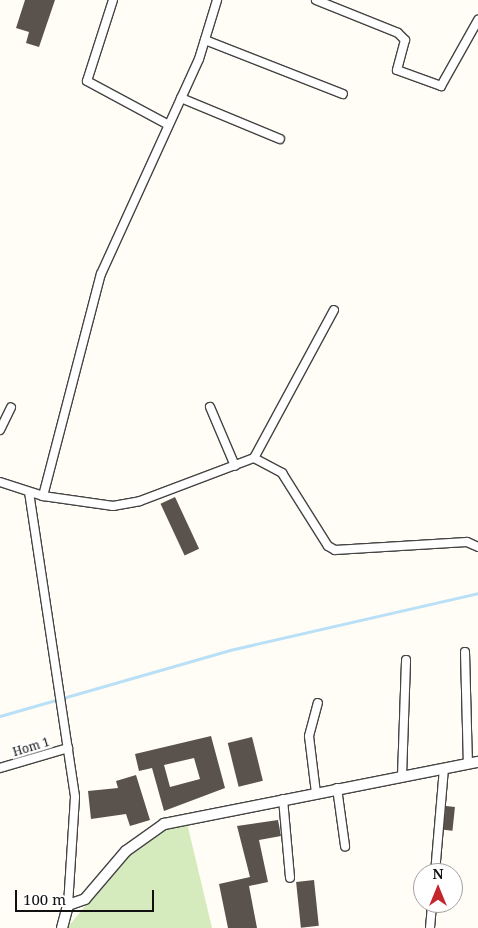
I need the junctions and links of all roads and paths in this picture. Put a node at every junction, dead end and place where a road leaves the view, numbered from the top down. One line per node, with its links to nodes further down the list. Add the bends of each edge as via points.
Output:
1 (113, 0): 8 (street, via 87,81)
2 (217, 0): 5 (street)
3 (316, 0): 4 (street, via 398,33 405,40 398,70 441,86)
4 (478, 20)
5 (205, 40): 6 (street); 7 (street)
6 (343, 94)
7 (181, 98): 8 (street); 9 (street)
8 (167, 124): 18 (street, via 101,274)
9 (280, 139)
10 (334, 310): 14 (street)
11 (11, 407): 13 (street)
12 (210, 407): 15 (street)
13 (0, 430)
14 (254, 458): 15 (street); 19 (street, via 282,474 328,546 335,550 467,542)
15 (235, 466): 18 (street, via 140,501 113,506)
16 (0, 482): 17 (street)
17 (29, 492): 18 (street); 23 (street)
18 (43, 496)
19 (478, 547)
20 (465, 652): 24 (street)
21 (406, 660): 27 (street)
22 (318, 703): 29 (street, via 309,736)
23 (68, 748): 25 (street, Hom 1); 34 (street, via 75,806)
24 (473, 763): 26 (street)
25 (0, 768)
26 (444, 768): 27 (street); 32 (street)
27 (402, 776): 28 (street)
28 (337, 788): 29 (street); 31 (street)
29 (316, 793): 30 (street)
30 (283, 799): 33 (street); 34 (street, via 164,824 126,851 85,899)
31 (345, 846)
32 (436, 863)
33 (290, 878)
34 (68, 905): 36 (street)
35 (431, 913): 37 (street)
36 (62, 928)
37 (430, 928)

